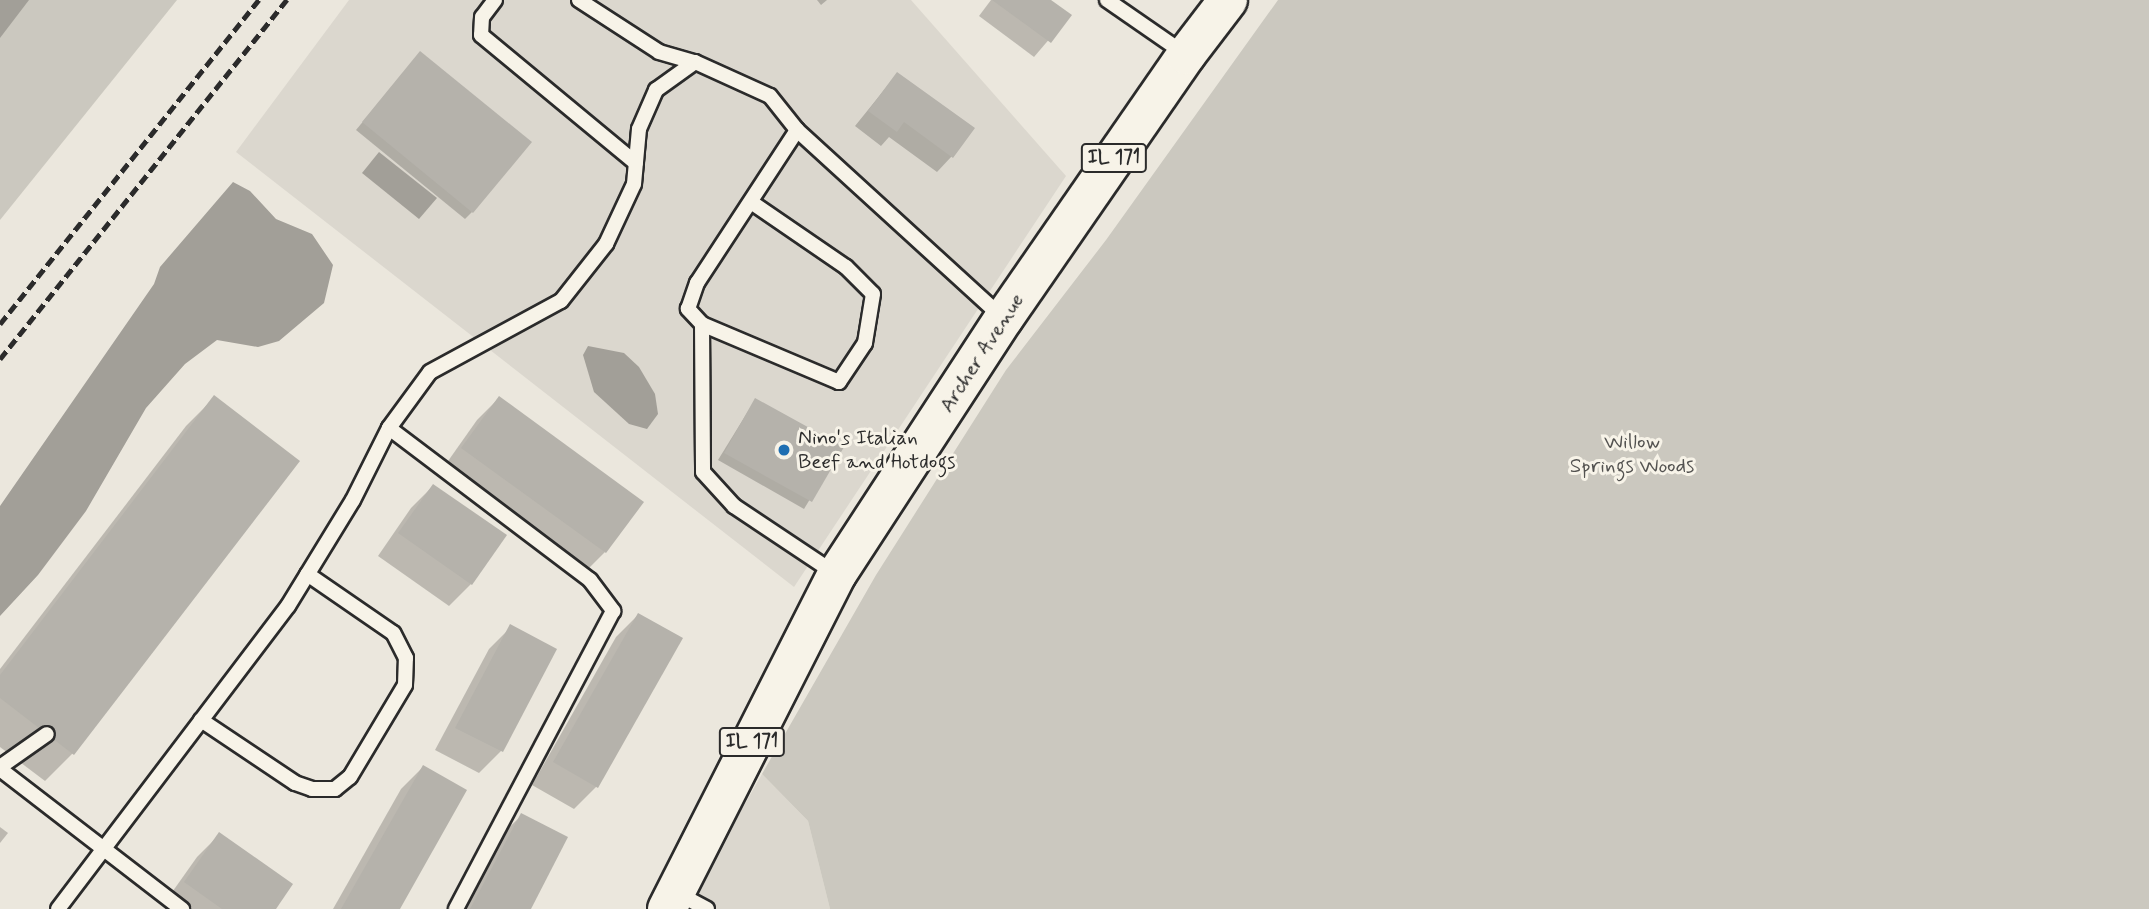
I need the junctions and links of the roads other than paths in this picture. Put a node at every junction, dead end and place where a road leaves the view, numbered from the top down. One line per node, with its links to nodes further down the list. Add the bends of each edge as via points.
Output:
1 (495, 0): 8 (lane, via 482,17 481,34)
2 (579, 0): 6 (lane, via 659,52)
3 (1107, 0): 5 (lane)
4 (1228, 0): 5 (main road, Archer Avenue / IL 171)
5 (1186, 55): 10 (main road, Archer Avenue / IL 171)
6 (695, 62): 7 (lane, via 770,96); 8 (lane, via 656,90 639,129)
7 (797, 130): 9 (lane); 10 (lane)
8 (636, 163): 12 (lane, via 634,184 606,244 561,301 430,372)
9 (751, 202): 11 (lane, via 697,283 688,309); 11 (lane, via 846,267 873,294 866,343 839,382)
10 (1004, 318): 14 (main road, Archer Avenue / IL 171)
11 (702, 324): 14 (lane, via 703,472 734,506)
12 (389, 428): 13 (lane, via 353,500); 22 (lane, via 590,580 613,611)
13 (307, 574): 15 (lane); 15 (lane, via 393,633 406,657 405,685 350,777 335,789 296,783)
14 (837, 574): 19 (main road, Archer Avenue / IL 171)
15 (201, 720): 18 (lane)
16 (47, 734): 17 (lane)
17 (0, 768): 18 (lane)
18 (102, 849): 20 (lane); 21 (lane)
19 (683, 903)
20 (58, 909)
21 (182, 909)
22 (456, 909)

